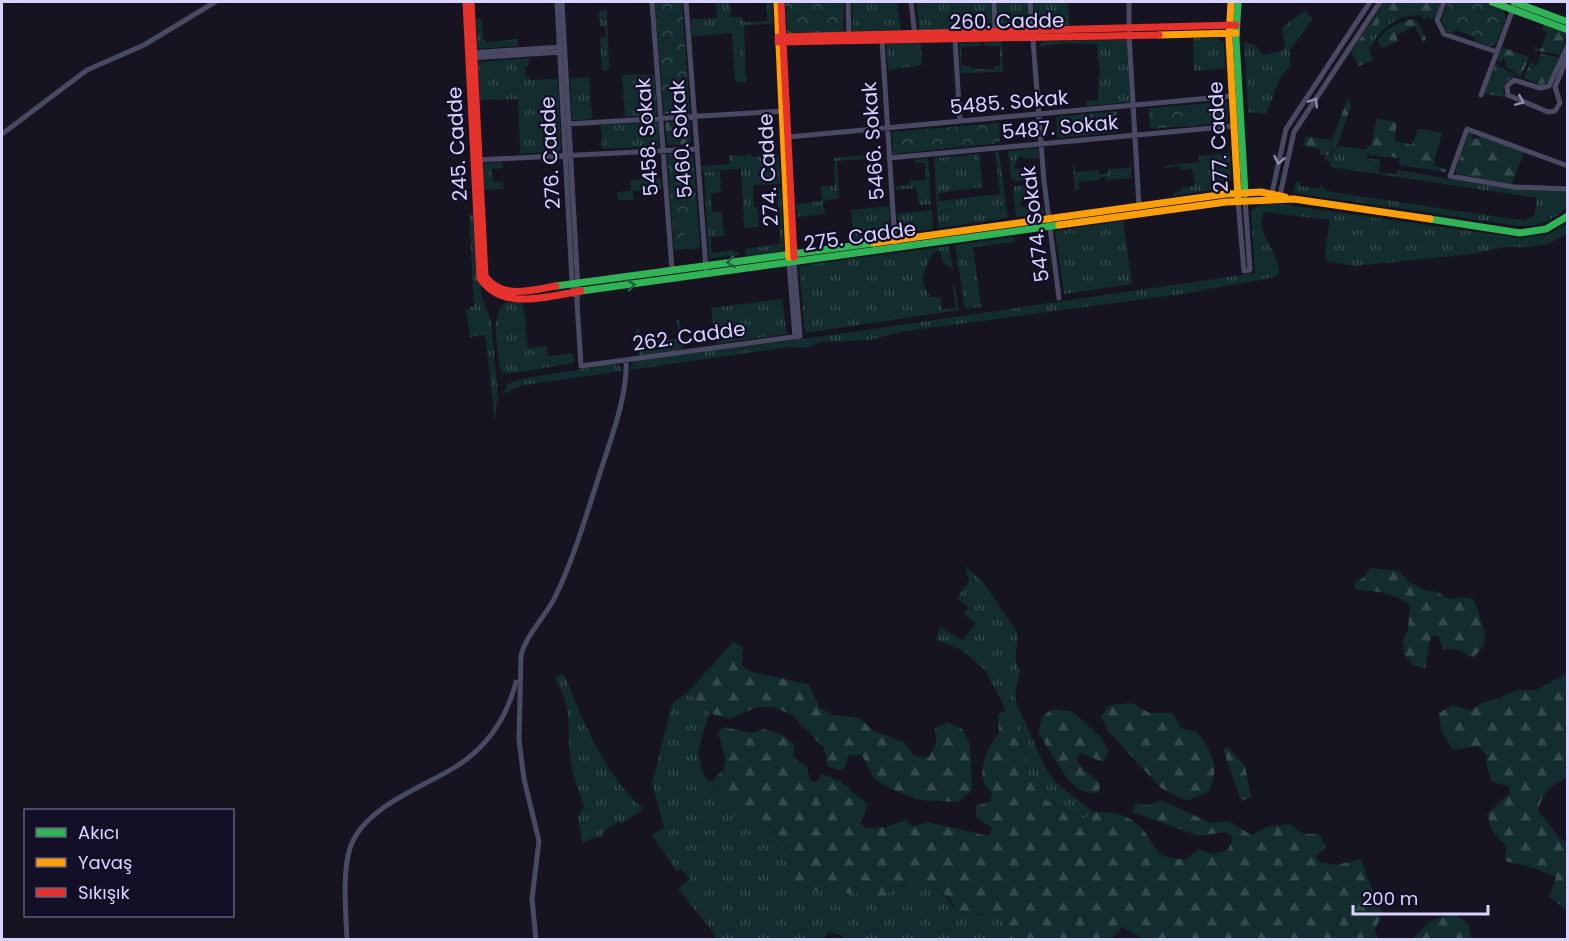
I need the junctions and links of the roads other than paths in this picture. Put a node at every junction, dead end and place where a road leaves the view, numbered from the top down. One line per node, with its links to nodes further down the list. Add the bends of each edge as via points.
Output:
1 (214, 2): 53 (street, via 144,45 87,70)
2 (465, 2): 36 (street, 245. Cadde)
3 (471, 2): 36 (street, 245. Cadde)
4 (557, 2): 34 (street, 276. Cadde)
5 (562, 2): 34 (street, 276. Cadde)
6 (652, 2): 46 (street, 5458. Sokak)
7 (686, 2): 45 (street, 5460. Sokak)
8 (777, 2): 31 (street, 274. Cadde)
9 (781, 2): 31 (street)
10 (848, 2): 28 (street)
11 (912, 2): 29 (street)
12 (994, 2): 25 (street)
13 (1030, 2): 27 (street, 5474. Sokak)
14 (1129, 2): 26 (street)
15 (1231, 2): 23 (street, 277. Cadde)
16 (1238, 2): 23 (street, 277. Cadde)
17 (1370, 2): 50 (street)
18 (1380, 2): 52 (street, one-way to 18)
19 (1444, 2): 35 (street, via 1437,20 1444,34)
20 (1492, 2): 21 (street)
21 (1514, 4): 22 (street); 24 (street); 35 (street)
22 (1568, 22)
23 (1232, 29): 26 (street, 260. Cadde); 41 (street, 277. Cadde); 65 (street, 277. Cadde)
24 (1568, 30)
25 (995, 31): 27 (street, 260. Cadde); 29 (street, 260. Cadde)
26 (1129, 32): 27 (street, 260. Cadde); 42 (street)
27 (1034, 34): 30 (street, 260. Cadde); 44 (street, 5474. Sokak)
28 (849, 35): 29 (street, 260. Cadde); 31 (street, 260. Cadde)
29 (915, 37): 30 (street, 260. Cadde); 32 (street, 260. Cadde)
30 (955, 39): 47 (street)
31 (781, 40): 32 (street, 260. Cadde); 43 (street, 274. Cadde)
32 (882, 40): 51 (street, 5466. Sokak)
33 (1568, 45): 38 (street)
34 (562, 50): 36 (street); 48 (street, 276. Cadde); 59 (street, 276. Cadde)
35 (1497, 52): 40 (street)
36 (471, 56): 61 (street, 245. Cadde)
37 (1568, 56): 39 (street)
38 (1548, 87): 39 (street); 39 (street, one-way to 39, via 1516,80 1506,89 1512,98 1551,113 1560,105)
39 (1555, 89)
40 (1481, 94)
41 (1232, 96): 42 (street, 5485. Sokak); 49 (street, 277. Cadde)
42 (1133, 105): 44 (street, 5485. Sokak); 54 (street)
43 (784, 111): 45 (street); 55 (street, 274. Cadde); 71 (street, 274. Cadde)
44 (1039, 114): 47 (street, 5485. Sokak); 56 (street, 5474. Sokak)
45 (695, 117): 46 (street); 58 (street, 5460. Sokak)
46 (661, 118): 48 (street); 57 (street, 5458. Sokak)
47 (960, 121): 51 (street, 5485. Sokak)
48 (568, 124): 59 (street, 276. Cadde)
49 (1234, 126): 54 (street, 5487. Sokak); 65 (street, 277. Cadde)
50 (1287, 127): 52 (street); 64 (street, one-way to 64)
51 (887, 128): 55 (street, 5485. Sokak); 60 (street, 5466. Sokak)
52 (1296, 129): 64 (street)
53 (2, 134)
54 (1135, 135): 56 (street, 5487. Sokak); 67 (street)
55 (788, 137): 71 (street, 274. Cadde)
56 (1041, 144): 60 (street, 5487. Sokak); 69 (street, 5474. Sokak)
57 (663, 149): 58 (street); 59 (street); 73 (street, 5458. Sokak)
58 (697, 149): 72 (street, 5460. Sokak)
59 (567, 154): 61 (street); 77 (street, 276. Cadde)
60 (889, 158): 70 (street, 5466. Sokak)
61 (477, 159): 76 (street, 245. Cadde, via 480,275)
62 (1568, 166): 63 (street, via 1467,129 1450,176)
63 (1568, 189)
64 (1276, 194): 65 (street); 66 (street)
65 (1242, 196): 66 (street); 67 (street, 275. Cadde); 69 (street, 275. Cadde); 74 (street, 277. Cadde)
66 (1294, 199): 68 (street, via 1520,233 1551,227)
67 (1139, 206): 69 (street, 275. Cadde)
68 (1568, 216)
69 (1048, 222): 70 (street, 275. Cadde); 78 (street, 5474. Sokak)
70 (896, 244): 71 (street, 275. Cadde)
71 (792, 259): 72 (street, 275. Cadde, one-way to 72); 75 (street, 275. Cadde); 79 (street, 274. Cadde)
72 (705, 266): 73 (street, 275. Cadde); 75 (street, 5460. Sokak)
73 (672, 270): 77 (street, 275. Cadde)
74 (1247, 271)
75 (706, 274): 77 (street, 275. Cadde, one-way to 75)
76 (486, 282): 77 (street, 275. Cadde, via 507,295)
77 (575, 288): 81 (street, 276. Cadde)
78 (1059, 298)
79 (798, 337): 80 (street, 262. Cadde)
80 (626, 360): 81 (street, 262. Cadde); 82 (street, via 616,421 580,534 554,598 523,647)
81 (582, 366)
82 (519, 671): 83 (street, via 502,719 483,745 458,766 395,800 356,835 347,863); 84 (street, via 519,740 538,841 532,899)
83 (347, 939)
84 (536, 939)

